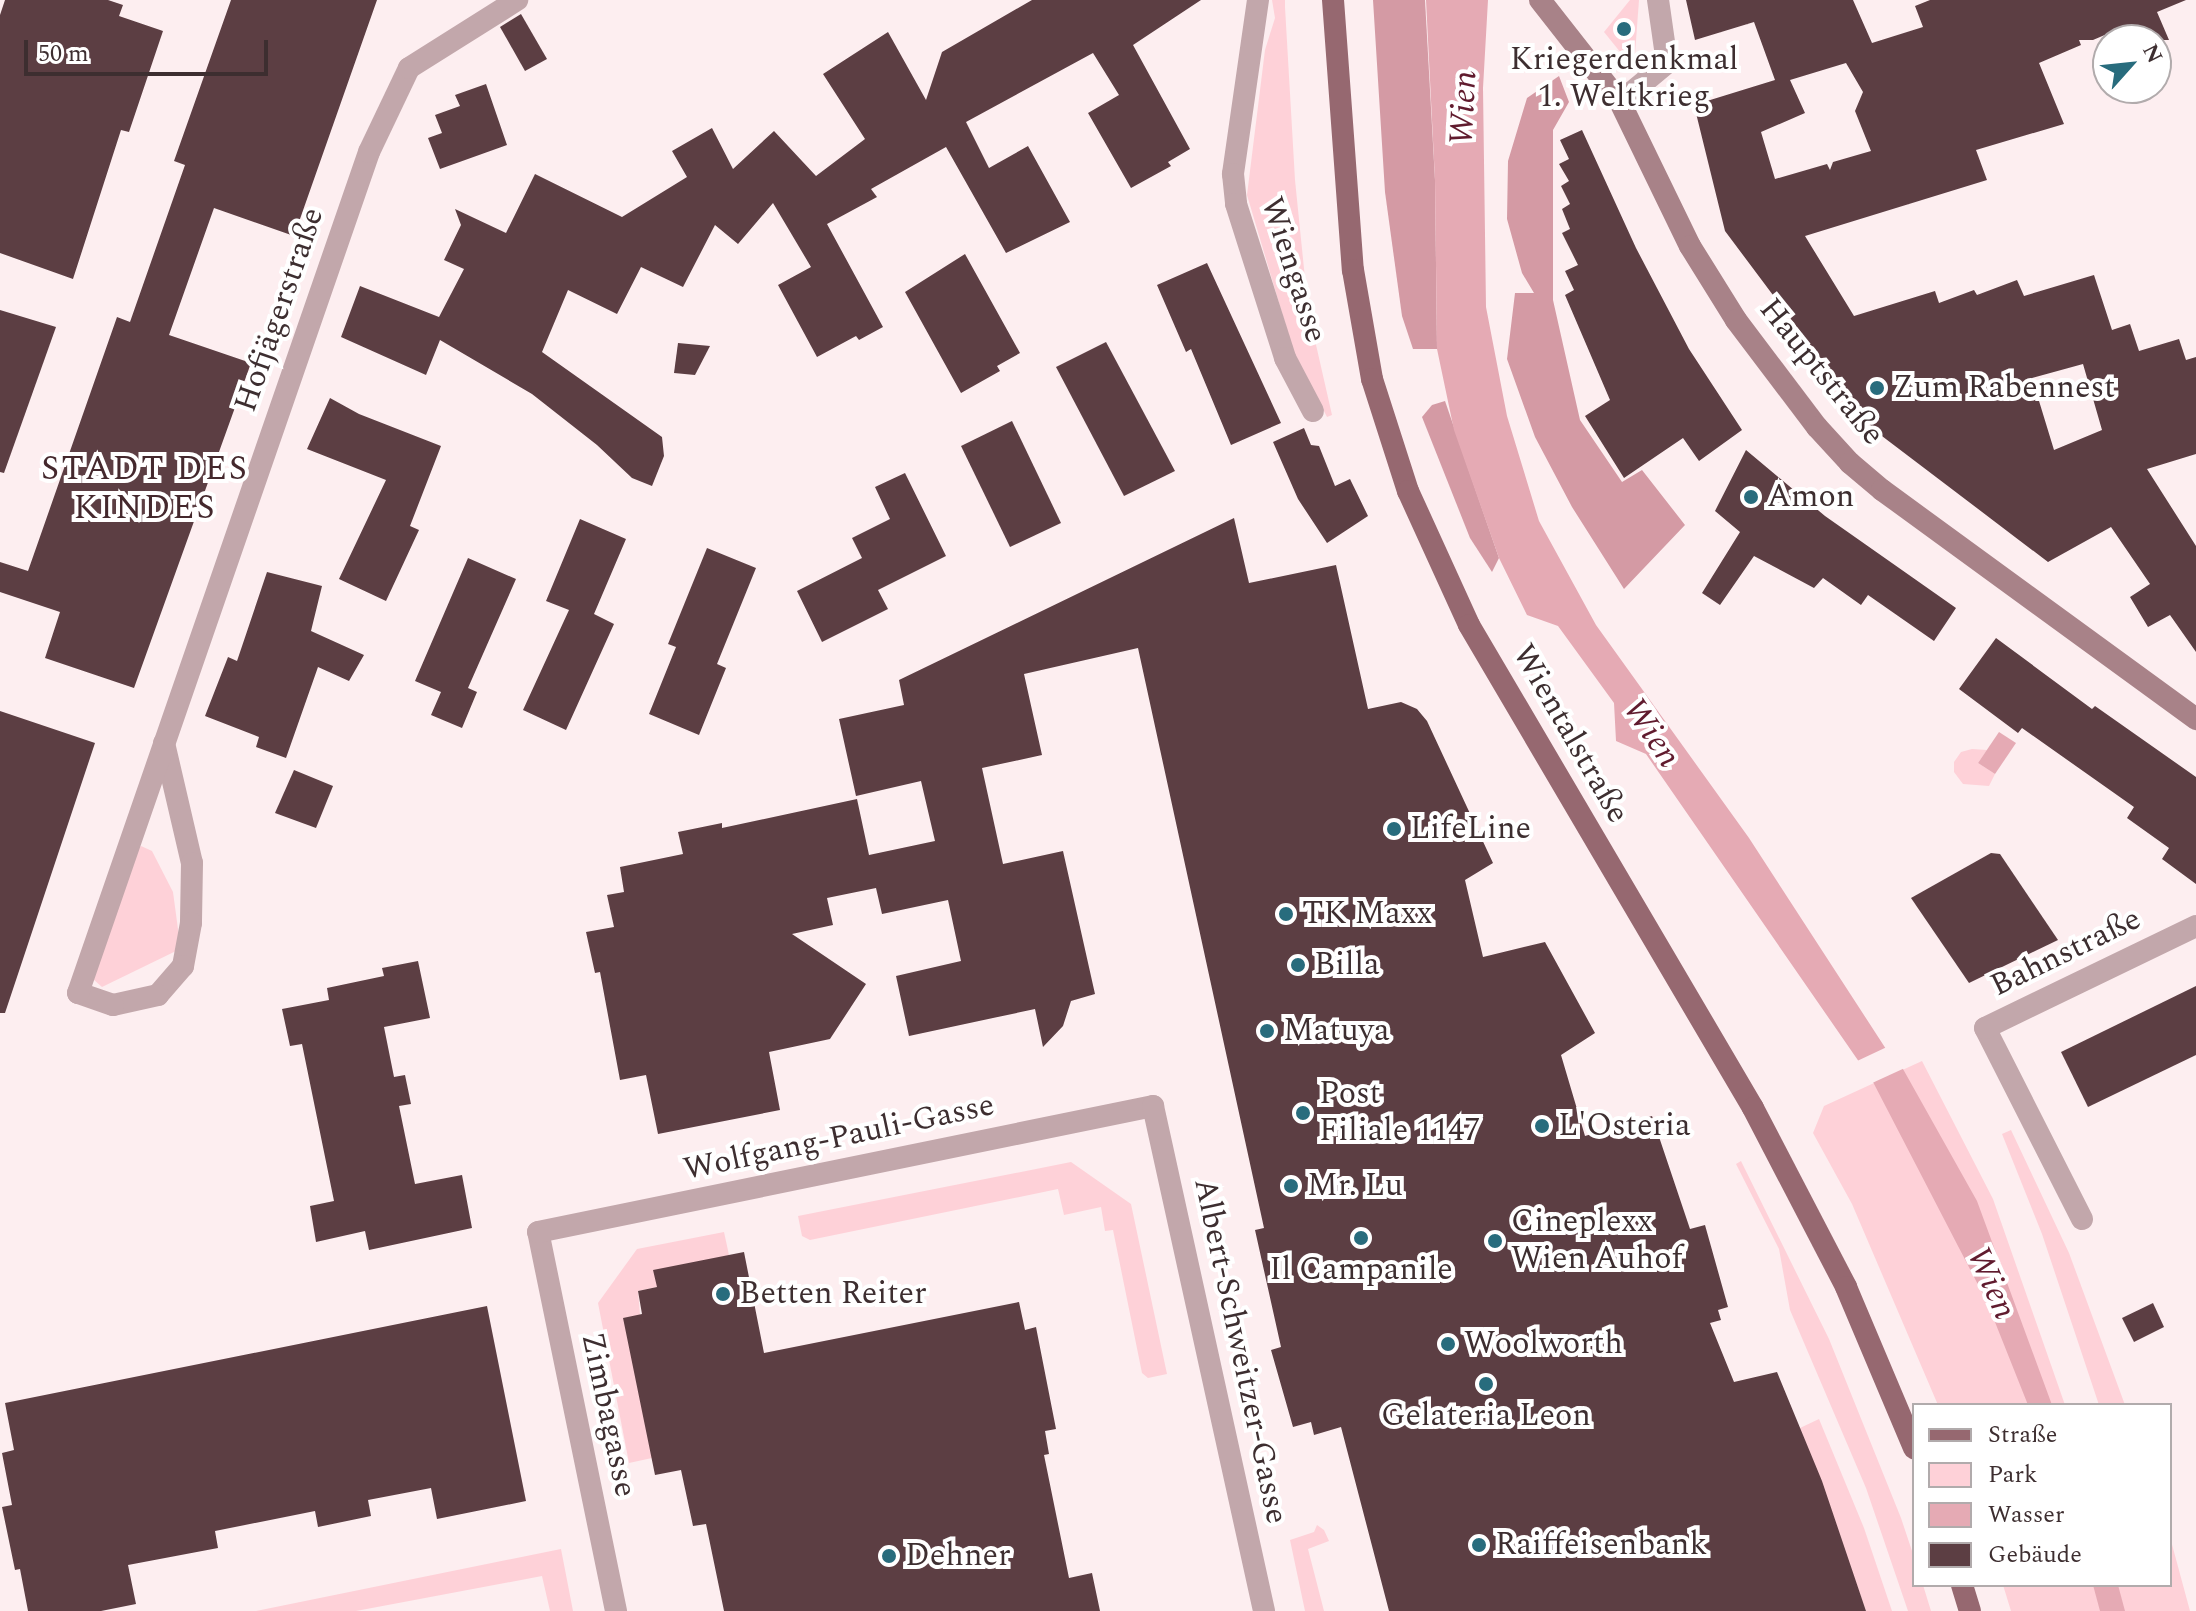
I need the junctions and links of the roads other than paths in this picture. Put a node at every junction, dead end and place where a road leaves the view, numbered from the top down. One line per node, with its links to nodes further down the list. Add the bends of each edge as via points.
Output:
1 (517, 0): 9 (street, Hofjägerstraße, via 409,68 369,152)
2 (1258, 0): 7 (street, Wiengasse, via 1233,174 1236,204 1285,358)
3 (1333, 0): 14 (main road, Wientalstraße, via 1353,270 1372,379 1408,491 1469,625 1753,1108 1846,1287)
4 (1540, 0): 6 (main road, Hauptstraße)
5 (1658, 0): 6 (street, via 1667,63)
6 (1620, 102): 8 (main road, Hauptstraße, via 1711,281 1762,356 1850,463)
7 (1313, 411)
8 (2196, 719)
9 (164, 743): 9 (street, Hofjägerstraße, via 78,993 113,1005 158,995 183,966 191,923 192,863)
10 (2196, 926): 12 (street, Bahnstraße, via 1985,1028)
11 (1153, 1106): 13 (street, Wolfgang-Pauli-Gasse); 17 (street, Albert-Schweitzer-Gasse)
12 (2082, 1219)
13 (538, 1232): 16 (street, Zimbagasse)
14 (1912, 1443)
15 (1963, 1587): 18 (main road)
16 (616, 1611)
17 (1264, 1611)
18 (1970, 1611)

